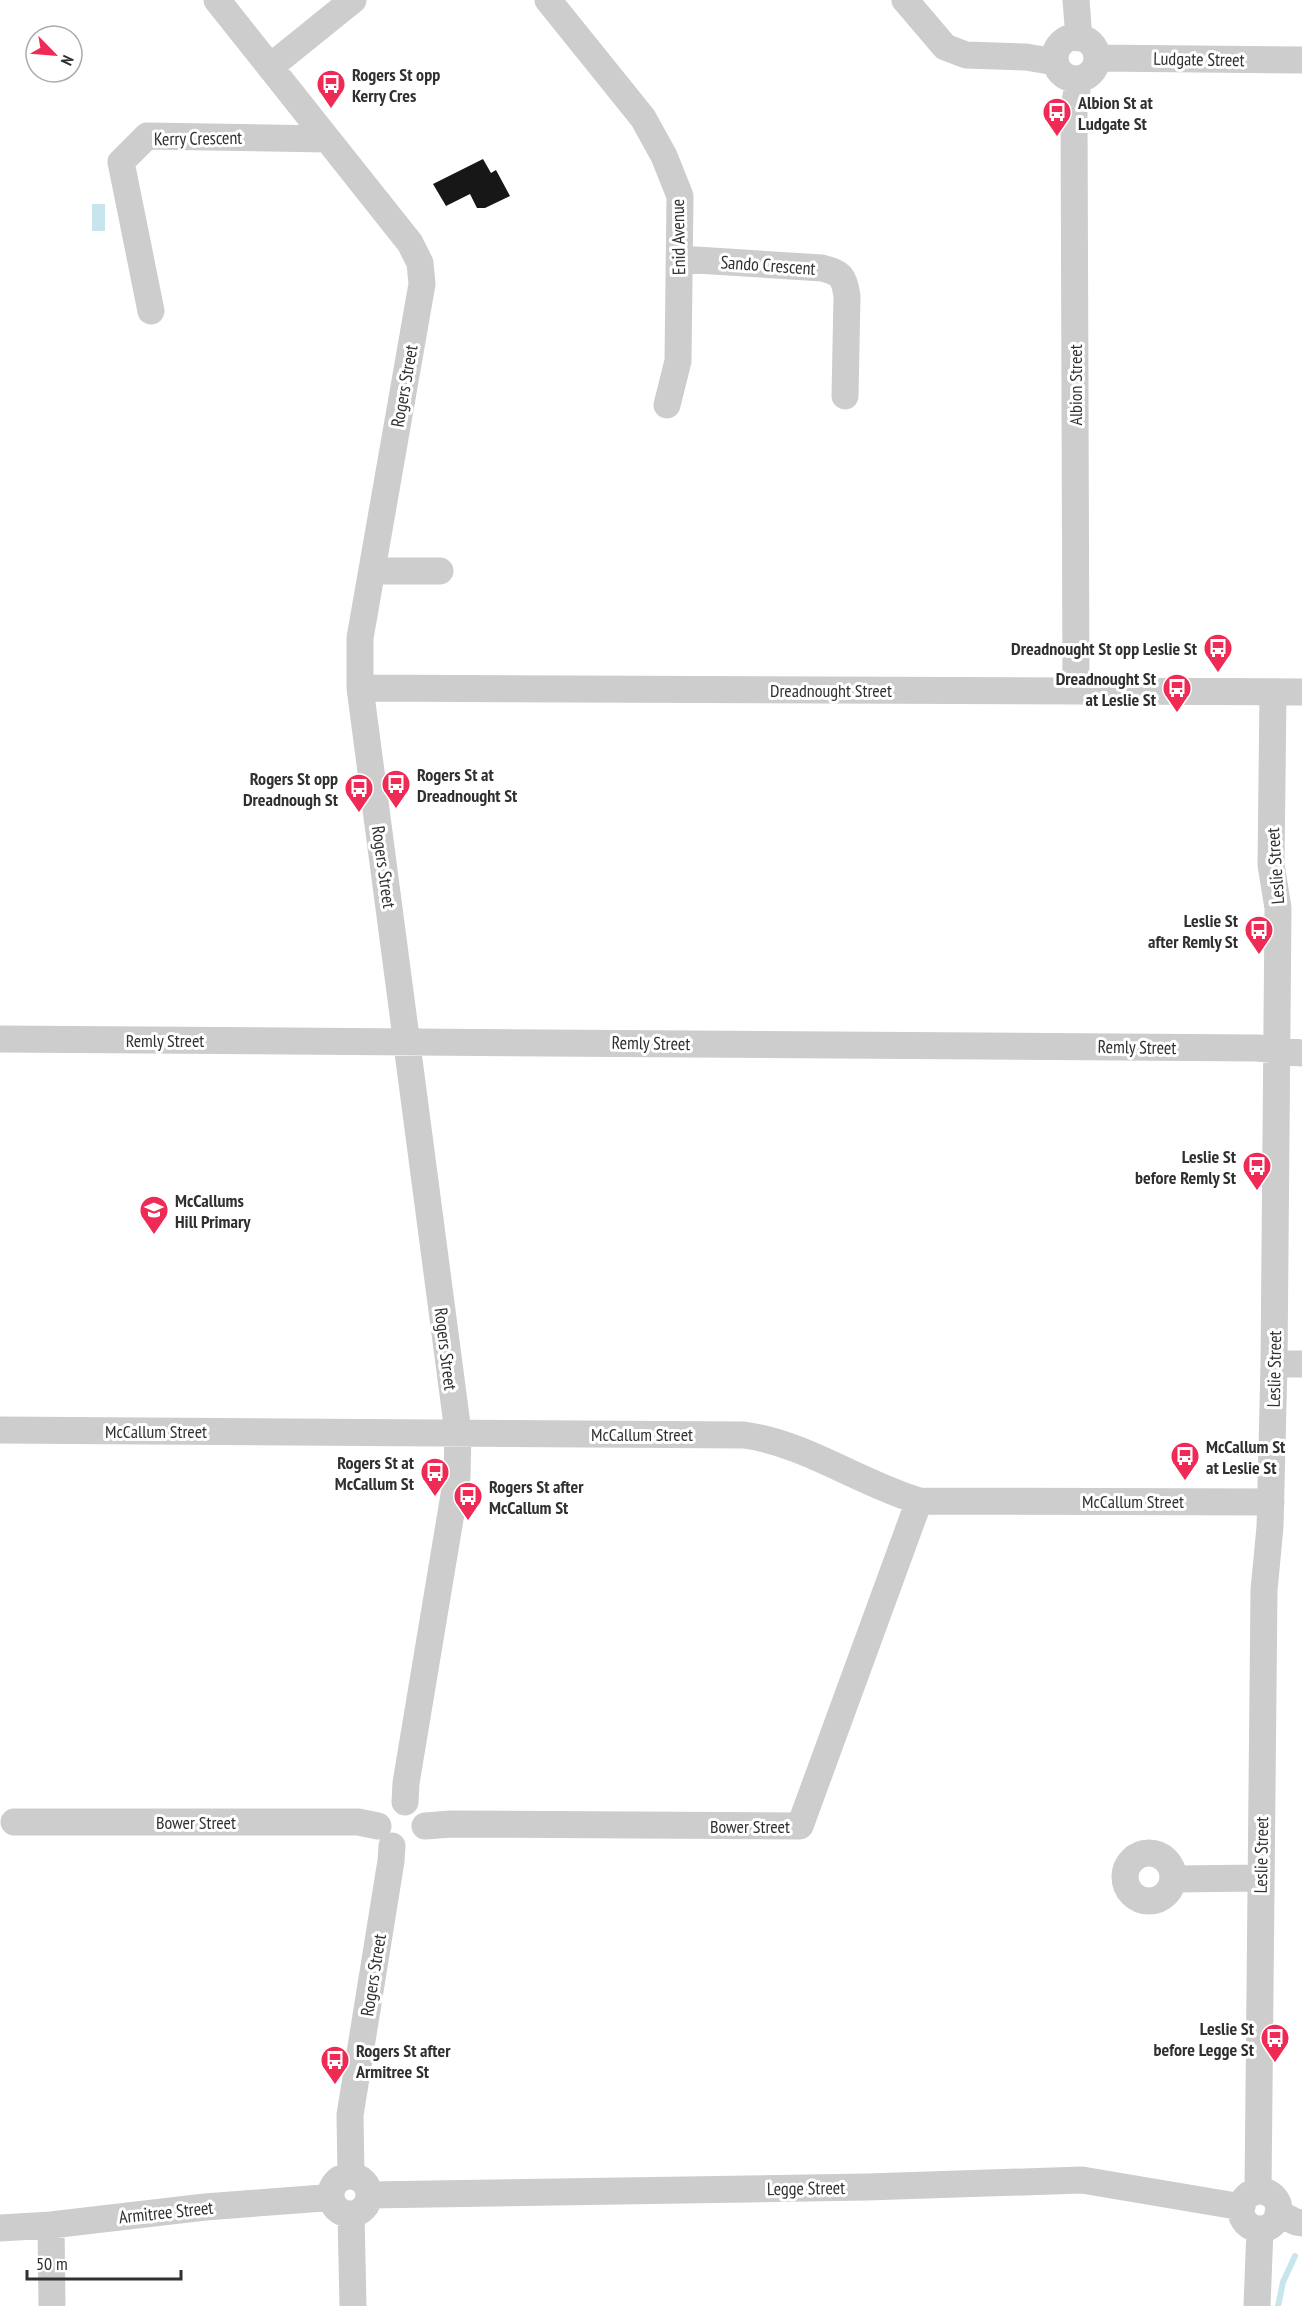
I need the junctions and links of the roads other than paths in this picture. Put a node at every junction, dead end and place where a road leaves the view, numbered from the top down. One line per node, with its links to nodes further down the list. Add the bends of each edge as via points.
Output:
1 (217, 0): 10 (street, Rogers Street)
2 (353, 0): 10 (street)
3 (548, 0): 13 (street, Enid Avenue, via 642,118 664,156 680,196)
4 (905, 0): 9 (street, via 945,48 966,56 1026,57)
5 (1076, 0): 6 (street)
6 (1079, 38): 7 (street, via 1094,47); 9 (street, via 1061,44)
7 (1097, 58): 8 (street, Ludgate Street); 11 (street, via 1094,70)
8 (1302, 60)
9 (1055, 62): 11 (street, via 1066,77)
10 (270, 67): 12 (street, Rogers Street)
11 (1078, 79): 20 (street, Albion Street, via 1074,107)
12 (327, 139): 14 (street, Kerry Crescent, via 147,136 121,162); 17 (street, Rogers Street, via 410,243 420,263 422,284)
13 (680, 259): 15 (street, Sando Crescent, via 836,272 845,280 847,296); 16 (street, Enid Avenue, via 678,361)
14 (151, 311)
15 (845, 396)
16 (667, 405)
17 (372, 571): 18 (street); 19 (street, Rogers Street, via 360,638)
18 (440, 571)
19 (360, 688): 20 (street, Dreadnought Street); 24 (street, Rogers Street)
20 (1076, 690): 21 (street, Dreadnought Street)
21 (1273, 692): 22 (street, Dreadnought Street); 25 (street, Leslie Street, via 1271,865)
22 (1302, 692)
23 (0, 1039): 24 (street, Remly Street)
24 (407, 1041): 25 (street, Remly Street, via 1258,1048); 29 (street, Rogers Street)
25 (1290, 1052): 26 (street, Leslie Street)
26 (1274, 1364): 27 (street); 31 (street, Leslie Street)
27 (1302, 1364)
28 (0, 1431): 29 (street, McCallum Street)
29 (458, 1432): 30 (street, McCallum Street, via 744,1435 787,1444); 32 (street, Rogers Street, via 458,1478)
30 (919, 1501): 31 (street, McCallum Street); 34 (street, Bower Street, via 800,1827)
31 (1271, 1502): 36 (street, Leslie Street, via 1264,1590)
32 (405, 1802): 34 (street, via 422,1813); 35 (street, via 391,1804 381,1812)
33 (14, 1822): 35 (street, Bower Street, via 347,1822)
34 (425, 1826): 35 (street, via 413,1845 399,1848)
35 (385, 1836): 39 (street, Rogers Street, via 391,1861 350,2115 351,2175 362,2180 368,2189)
36 (1260, 1878): 37 (street); 38 (street, Leslie Street)
37 (1173, 1879)
38 (1250, 2199): 39 (street, Legge Street, via 1082,2180); 40 (street, via 1244,2219 1253,2227)
39 (350, 2203): 41 (street, Armitree Street, via 323,2198); 44 (street)
40 (1280, 2221): 45 (street)
41 (51, 2225): 42 (street, Armitree Street); 43 (street)
42 (0, 2228)
43 (52, 2306)
44 (353, 2306)
45 (1257, 2306)

